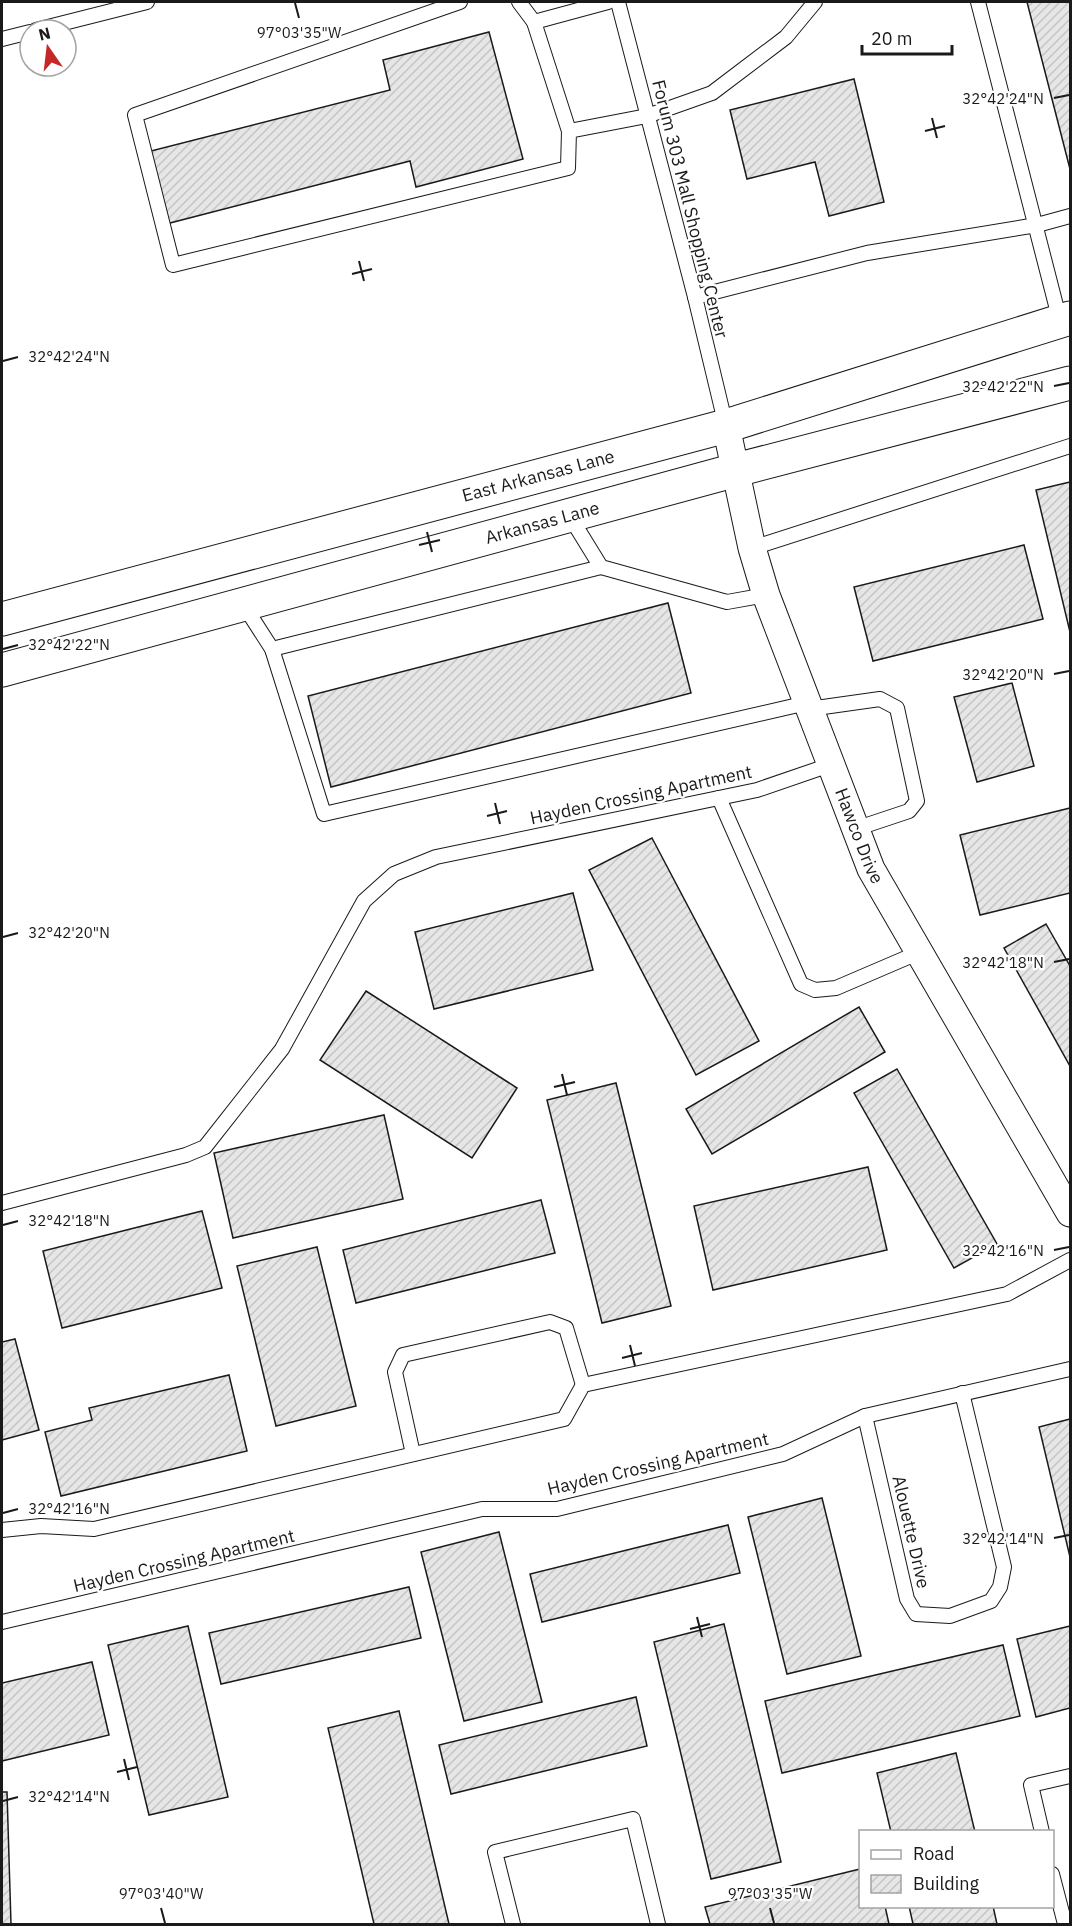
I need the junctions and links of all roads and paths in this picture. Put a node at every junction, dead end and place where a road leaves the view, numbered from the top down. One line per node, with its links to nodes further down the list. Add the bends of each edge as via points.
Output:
1 (147, 2): 8 (lane)
2 (460, 2): 13 (lane, via 135,115 173,265 568,168)
3 (519, 2): 9 (lane)
4 (608, 2): 9 (lane)
5 (618, 2): 12 (lane, Forum 303 Mall Shopping Center)
6 (815, 2): 12 (lane, via 786,37 712,93)
7 (978, 2): 15 (lane)
8 (78, 19)
9 (534, 22): 13 (lane)
10 (18, 35): 11 (lane)
11 (2, 39)
12 (647, 116): 13 (lane); 16 (lane, Forum 303 Mall Shopping Center)
13 (568, 131)
14 (1071, 216): 15 (lane)
15 (1037, 225): 16 (lane, via 867,253); 17 (lane)
16 (695, 297): 19 (lane, Forum 303 Mall Shopping Center)
17 (1065, 320): 19 (main road, East Arkansas Lane)
18 (1071, 382): 21 (main road, Arkansas Lane)
19 (726, 426): 21 (street, Hawco Drive); 27 (main road, East Arkansas Lane)
20 (1071, 446): 23 (lane)
21 (736, 470): 22 (main road, Arkansas Lane); 23 (street, Hawco Drive)
22 (570, 515): 24 (lane); 26 (main road, Arkansas Lane)
23 (752, 548): 25 (street, Hawco Drive)
24 (601, 567): 25 (lane, via 727,602); 28 (lane)
25 (766, 595): 30 (street, Hawco Drive)
26 (243, 604): 28 (lane); 29 (main road, Arkansas Lane)
27 (9, 616)
28 (273, 649): 30 (lane, via 324,814)
29 (6, 670)
30 (808, 706): 31 (street, Hawco Drive); 33 (lane, via 880,699 897,708 917,801 909,811)
31 (830, 765): 32 (lane, Hayden Crossing Apartment, via 757,790); 33 (street, Hawco Drive)
32 (719, 798): 34 (lane, via 801,984 814,990 836,988); 36 (lane, Hayden Crossing Apartment, via 436,856 394,874 364,901 282,1049 205,1147)
33 (855, 829): 34 (street, Hawco Drive, via 871,869)
34 (920, 952): 35 (street, Hawco Drive)
35 (1066, 1196)
36 (2, 1203)
37 (1071, 1260): 39 (lane, via 1007,1294)
38 (1071, 1369): 40 (lane, Hayden Crossing Apartment)
39 (583, 1385): 42 (lane, via 564,1419); 42 (lane, via 566,1328 550,1322 403,1355 396,1372)
40 (962, 1393): 41 (lane, Hayden Crossing Apartment); 41 (lane, Alouette Drive, via 1004,1568 1000,1587 991,1601 959,1614 916,1614 907,1599)
41 (865, 1416): 44 (lane, Hayden Crossing Apartment, via 783,1454 557,1509 482,1509)
42 (413, 1454): 43 (lane, via 94,1529 41,1526)
43 (2, 1530)
44 (2, 1622)
45 (1071, 1776): 46 (lane, via 1031,1785)
46 (1042, 1830)
47 (1054, 1878): 50 (lane)
48 (513, 1924): 49 (lane, via 495,1852 633,1819)
49 (658, 1924)
50 (1065, 1924)

